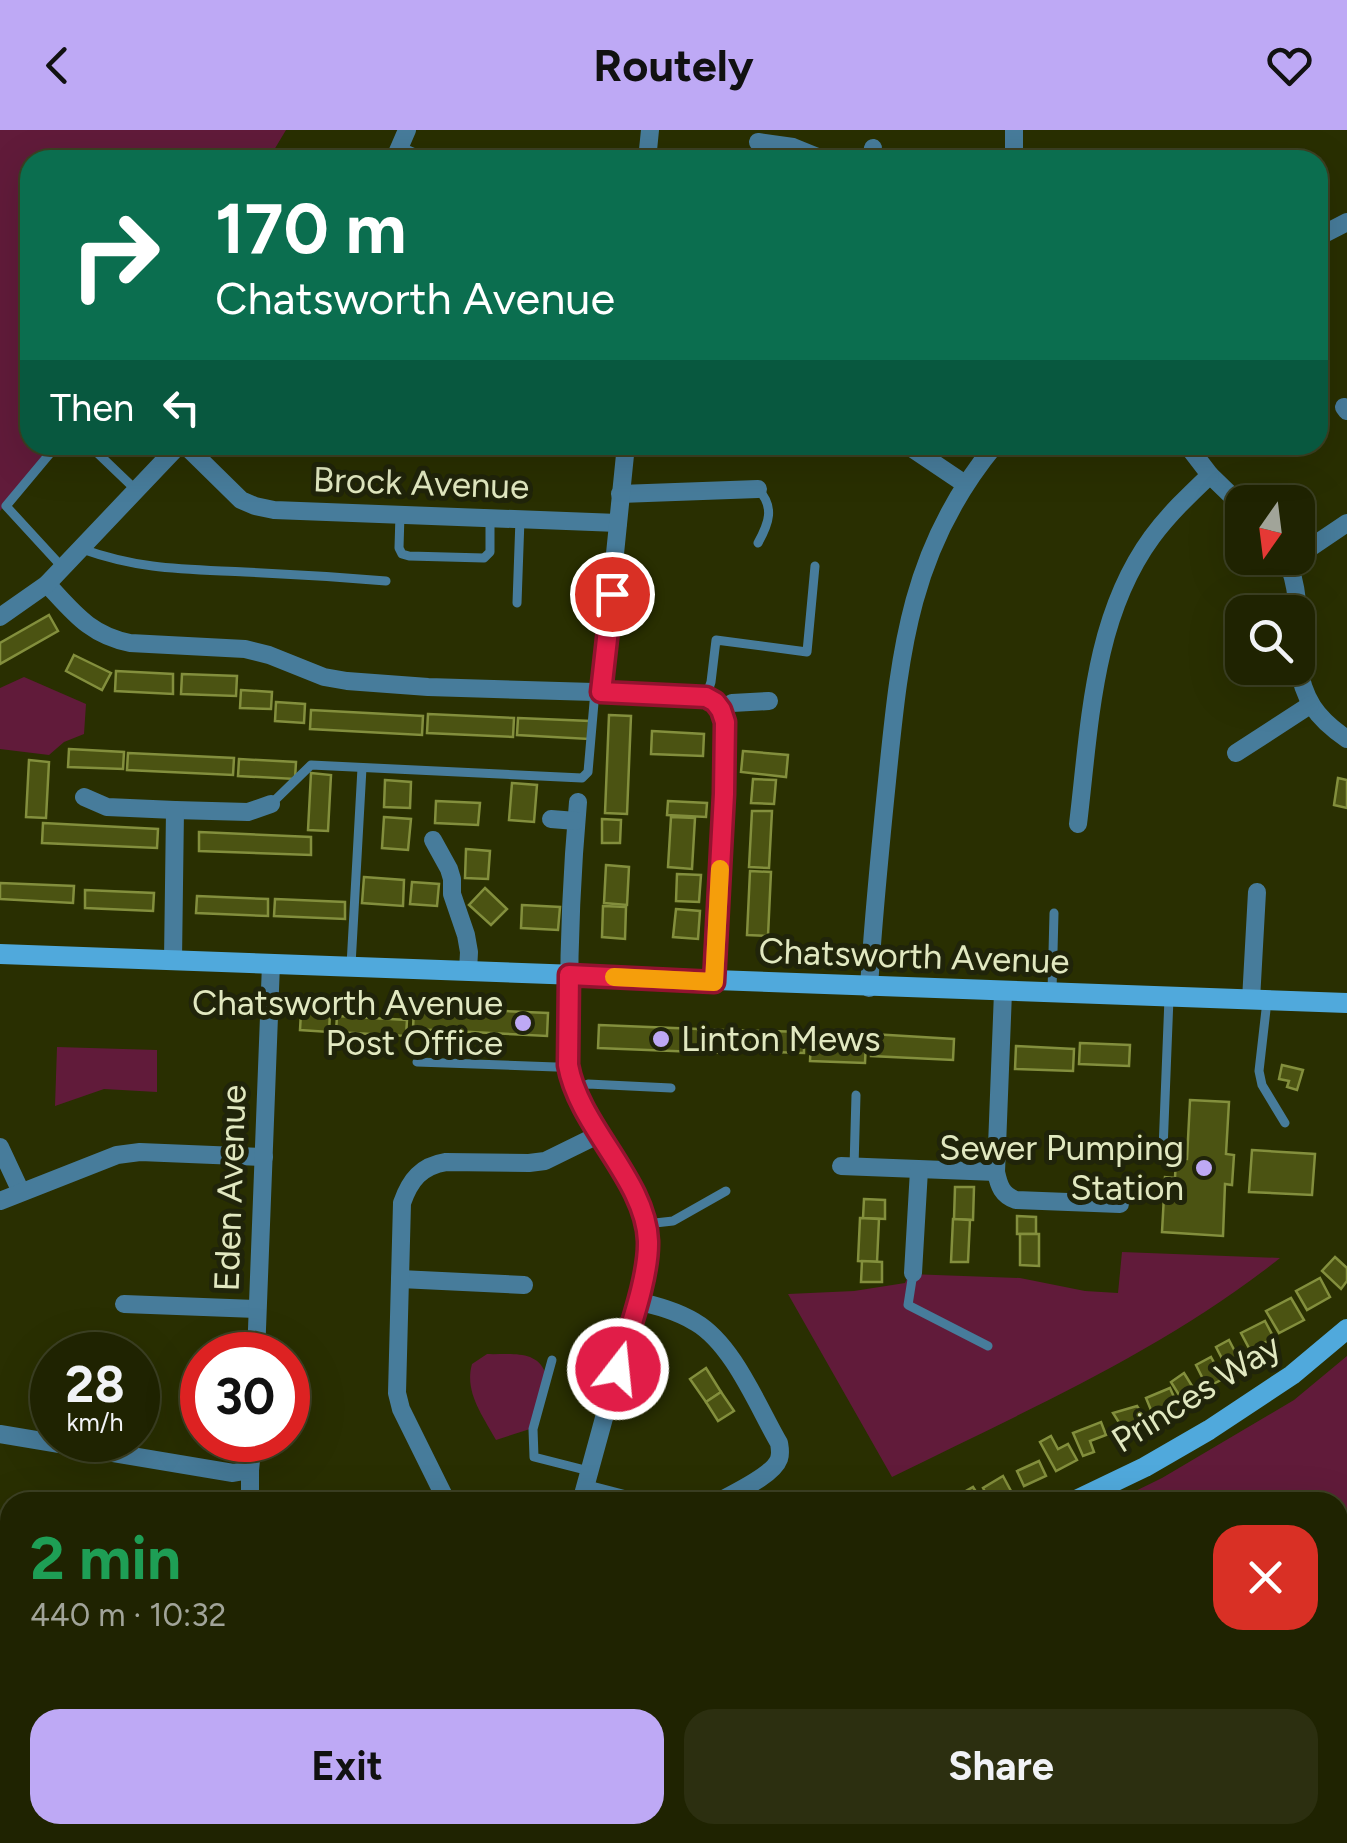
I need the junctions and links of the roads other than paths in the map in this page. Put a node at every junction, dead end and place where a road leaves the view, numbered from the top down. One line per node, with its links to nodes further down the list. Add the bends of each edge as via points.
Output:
1 (758, 142): 2 (street)
2 (798, 150)
3 (49, 455): 26 (lane, via 6,506)
4 (99, 455): 14 (lane)
5 (172, 455): 14 (street)
6 (193, 455): 17 (street, Brock Avenue, via 255,506)
7 (625, 455): 16 (street)
8 (922, 455): 12 (street)
9 (988, 455): 12 (street)
10 (1195, 455): 11 (street)
11 (1210, 475): 15 (street); 44 (street, via 1150,539 1110,619 1094,687)
12 (966, 484): 55 (street, via 924,568 902,648)
13 (758, 489): 16 (street); 22 (lane, via 769,512)
14 (136, 490): 24 (street)
15 (1225, 490)
16 (620, 494): 20 (street)
17 (400, 514): 18 (street, Brock Avenue); 18 (lane, via 399,548 409,556 484,558 490,552)
18 (490, 517): 19 (street, Brock Avenue)
19 (520, 518): 20 (street, Brock Avenue); 29 (lane)
20 (618, 523): 32 (street)
21 (1347, 523): 23 (street)
22 (758, 543)
23 (1315, 543)
24 (82, 548): 26 (street); 27 (lane, via 154,568)
25 (815, 566): 33 (lane, via 807,652 716,640)
26 (63, 568): 28 (street)
27 (386, 582)
28 (47, 584): 30 (street); 32 (street, via 82,622 112,640 245,649 346,681)
29 (517, 603)
30 (0, 617)
31 (1302, 685): 35 (street)
32 (598, 692): 33 (street); 39 (lane, via 582,778)
33 (706, 697): 36 (street)
34 (769, 701): 36 (street)
35 (1310, 704): 37 (street); 38 (street)
36 (721, 710): 54 (street, via 724,794)
37 (1347, 738)
38 (1236, 752)
39 (362, 768): 41 (lane, via 312,765); 51 (lane)
40 (84, 797): 42 (street, via 107,807)
41 (270, 804): 42 (street, via 248,812)
42 (175, 810): 49 (street)
43 (552, 819): 53 (street, via 577,811)
44 (1078, 824)
45 (432, 840): 52 (street, via 449,868)
46 (1258, 892): 59 (street)
47 (1054, 913): 57 (lane)
48 (0, 954): 49 (street, Chatsworth Avenue)
49 (173, 960): 50 (street, Chatsworth Avenue)
50 (271, 964): 51 (street, Chatsworth Avenue); 70 (street, Eden Avenue)
51 (351, 966): 52 (street, Chatsworth Avenue)
52 (468, 971): 53 (street, Chatsworth Avenue)
53 (569, 975): 54 (street, Chatsworth Avenue); 62 (street)
54 (714, 982): 55 (street, Chatsworth Avenue)
55 (869, 988): 56 (street, Chatsworth Avenue)
56 (1004, 992): 57 (street, Chatsworth Avenue); 73 (street)
57 (1052, 994): 58 (street, Chatsworth Avenue)
58 (1170, 998): 59 (street, Chatsworth Avenue); 69 (lane)
59 (1259, 1001): 60 (street, Chatsworth Avenue); 66 (lane, via 1259,1072)
60 (1347, 1004)
61 (416, 1062): 62 (lane)
62 (568, 1065): 64 (street)
63 (671, 1088): 64 (lane, via 588,1084)
64 (575, 1090): 67 (street)
65 (856, 1096): 71 (lane)
66 (1286, 1124)
67 (598, 1135): 78 (street); 80 (street, via 545,1161 446,1162 422,1170 402,1203)
68 (0, 1146): 74 (street)
69 (1164, 1150)
70 (264, 1157): 74 (street, via 140,1152); 84 (street, Eden Avenue)
71 (848, 1167): 72 (street)
72 (919, 1170): 73 (street); 79 (street)
73 (996, 1172): 77 (street, via 1003,1192 1016,1200)
74 (20, 1192): 76 (street)
75 (726, 1192): 78 (lane, via 673,1220)
76 (0, 1201)
77 (1120, 1204)
78 (646, 1224): 82 (street)
79 (914, 1272): 87 (lane, via 908,1305)
80 (400, 1279): 81 (street); 94 (street, via 396,1393)
81 (524, 1285)
82 (636, 1301): 92 (street); 95 (street, via 684,1316 716,1338 779,1443 780,1456 769,1473)
83 (124, 1304): 84 (street)
84 (258, 1309): 86 (street, Eden Avenue)
85 (1347, 1328): 96 (street, Princes Way, via 1292,1376 1209,1430)
86 (257, 1332)
87 (988, 1346)
88 (552, 1360): 92 (lane, via 534,1429 534,1457)
89 (0, 1434): 91 (street, via 233,1474)
90 (251, 1462): 91 (street)
91 (250, 1470): 93 (street)
92 (585, 1488)
93 (250, 1492)
94 (442, 1492)
95 (736, 1492)
96 (1093, 1492)

